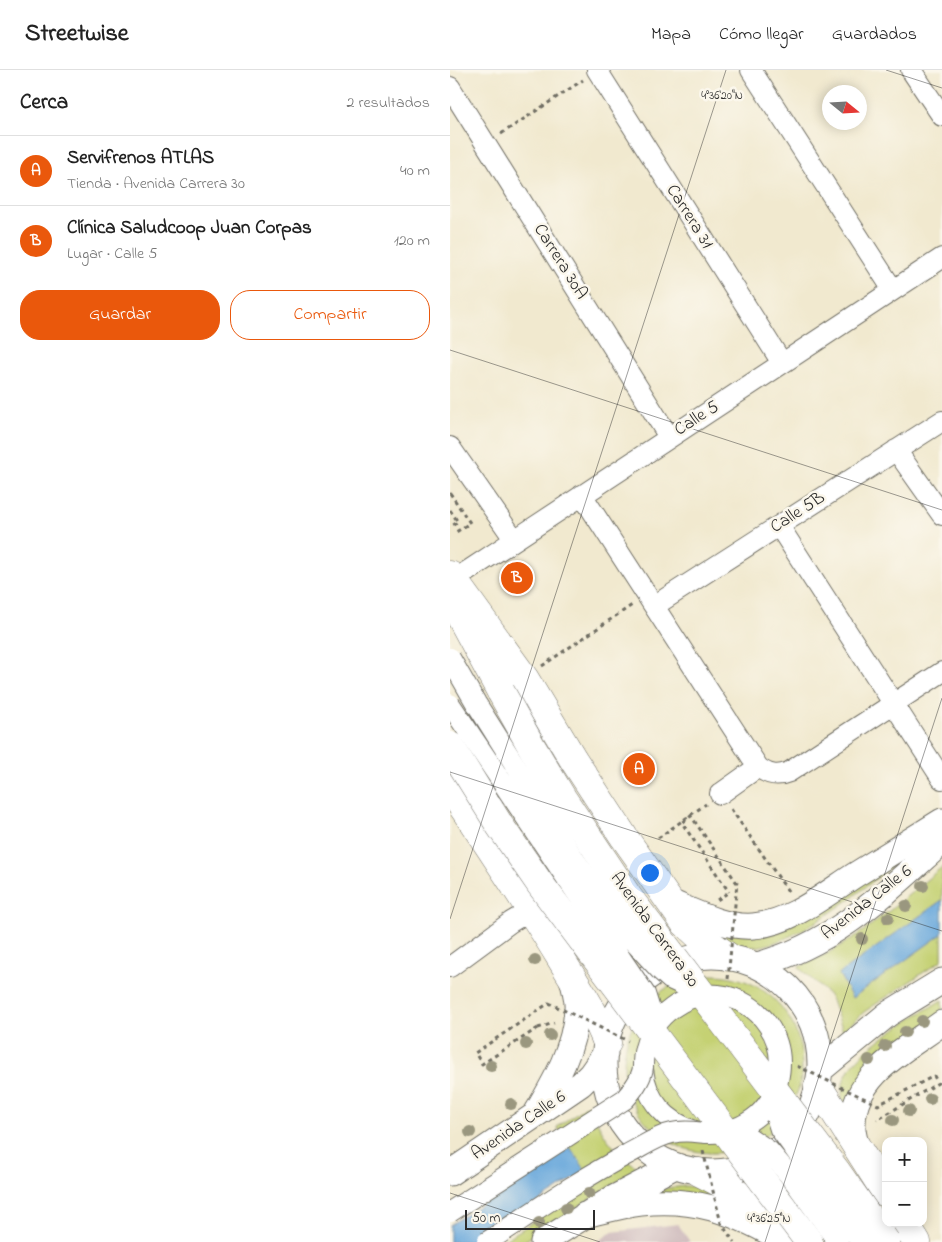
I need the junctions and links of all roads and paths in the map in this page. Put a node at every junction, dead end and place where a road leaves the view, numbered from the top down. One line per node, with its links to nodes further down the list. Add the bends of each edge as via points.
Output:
1 (597, 70): 6 (path); 9 (street, Carrera 31)
2 (752, 70): 8 (street)
3 (911, 70): 5 (street)
4 (452, 93): 6 (street, Carrera 30A)
5 (942, 116)
6 (485, 144): 11 (street, Carrera 30A)
7 (942, 258): 8 (street, Calle 5)
8 (894, 290): 9 (street, Calle 5)
9 (782, 363): 11 (street, Calle 5)
10 (942, 421): 13 (street, Calle 5B)
11 (670, 437): 15 (street, Calle 5)
12 (450, 447): 21 (street)
13 (896, 450): 17 (street); 18 (street, Calle 5B)
14 (450, 493): 20 (path, via 470,522)
15 (582, 494): 21 (street, Calle 5); 23 (street)
16 (450, 510): 19 (path, via 458,522)
17 (942, 516)
18 (779, 526): 23 (street, Calle 5B); 28 (street)
19 (450, 527)
20 (456, 532)
21 (514, 539): 22 (street, Calle 5)
22 (451, 584): 38 (highway, via 525,679 573,759); 73 (highway, Avenida Carrera 30, bridge, via 501,692 533,749 628,898 837,1172)
23 (650, 601): 25 (path); 30 (street)
24 (450, 658): 46 (street, bridge, via 575,860 633,941 670,979)
25 (540, 668)
26 (942, 672): 28 (street)
27 (450, 704): 49 (street, bridge, via 645,994 652,1016)
28 (894, 704): 30 (street, via 782,776 764,772); 31 (street)
29 (450, 746): 70 (highway, bridge, via 540,884)
30 (758, 767): 33 (street)
31 (942, 779)
32 (450, 788): 40 (highway)
33 (720, 794): 35 (path); 37 (path)
34 (942, 821): 38 (main road, via 800,910 771,922 738,925 713,920)
35 (658, 838)
36 (942, 842): 41 (main road, Avenida Calle 6, via 882,896 826,937 782,958)
37 (792, 897)
38 (670, 902): 43 (highway, via 684,922 706,941)
39 (713, 902): 43 (path, bridge, via 729,892 682,823 691,816 737,883)
40 (531, 910): 42 (street); 44 (highway)
41 (757, 965): 43 (main road); 53 (main road, via 776,976 805,1007 819,1048)
42 (450, 967)
43 (728, 969): 50 (main road, via 701,956 675,962 651,975 630,994 615,1017)
44 (572, 977): 50 (highway); 55 (main road, via 577,1009 572,1042)
45 (942, 981): 53 (main road, via 888,1014)
46 (707, 995): 49 (street, bridge, via 675,1005); 54 (street, bridge, via 725,996 742,1002 769,1025 777,1041 780,1059)
47 (560, 1021): 50 (path, bridge, via 538,1028 482,1064 475,1053 549,1003)
48 (942, 1024): 59 (main road, via 884,1065 867,1083 854,1113)
49 (652, 1030): 52 (street, bridge, via 645,1048)
50 (615, 1047): 55 (main road, Avenida Calle 6, via 581,1084); 60 (main road, via 606,1082 614,1110 629,1134 650,1153)
51 (789, 1063): 56 (path, bridge, via 878,1105 934,1076 938,1083)
52 (643, 1069): 57 (street, bridge, via 648,1090 662,1112 674,1122); 63 (street, bridge, via 624,1099)
53 (819, 1078): 59 (highway); 60 (main road, via 805,1119 795,1134 768,1157 743,1168 717,1172)
54 (775, 1090): 58 (street, bridge, via 757,1116); 72 (street, bridge, via 775,1113 780,1128)
55 (535, 1116): 61 (main road, Avenida Calle 6)
56 (877, 1120)
57 (695, 1131): 58 (street, bridge); 67 (street, bridge, via 673,1132 654,1140 602,1168)
58 (722, 1132): 71 (street, bridge, via 750,1138 769,1151)
59 (856, 1146): 62 (highway)
60 (692, 1162): 64 (main road); 66 (highway, via 742,1196); 69 (path, bridge, via 721,1223)
61 (450, 1173)
62 (882, 1187)
63 (450, 1212)
64 (585, 1215): 66 (main road, via 640,1203 685,1202 726,1211 750,1221); 68 (main road)
65 (908, 1227): 74 (highway)
66 (778, 1239)
67 (487, 1242)
68 (543, 1242)
69 (734, 1242)
70 (809, 1242)
71 (838, 1242)
72 (861, 1242)
73 (886, 1242)
74 (917, 1242)

